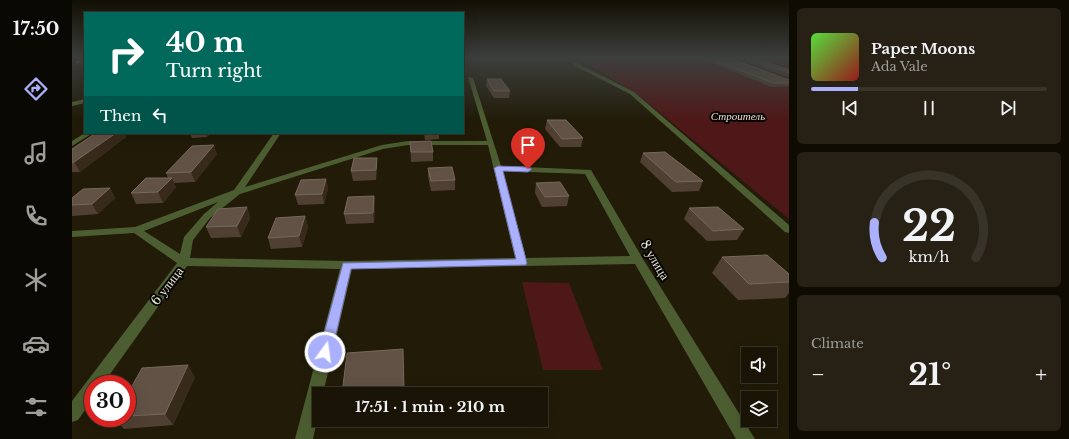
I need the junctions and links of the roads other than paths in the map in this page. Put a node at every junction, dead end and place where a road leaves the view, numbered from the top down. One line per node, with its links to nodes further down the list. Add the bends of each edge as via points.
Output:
1 (470, 78): 7 (street)
2 (603, 78): 12 (street, via 632,93)
3 (84, 101): 4 (street)
4 (72, 104)
5 (88, 134): 8 (street)
6 (277, 134): 10 (street, 6 улица)
7 (491, 143): 9 (street); 10 (street, via 408,143 382,147)
8 (72, 144)
9 (498, 168): 14 (street, 8 улица, via 588,172); 16 (street)
10 (238, 192): 11 (street); 15 (street, 6 улица, via 207,216 188,239)
11 (136, 230): 13 (street); 15 (street)
12 (789, 230)
13 (72, 234)
14 (638, 260): 16 (street); 22 (street, 8 улица)
15 (184, 262): 17 (street); 18 (street, 6 улица)
16 (522, 263): 17 (street)
17 (347, 265): 21 (street)
18 (101, 375)
19 (84, 398): 20 (street, 6 улица)
20 (72, 414)
21 (304, 439)
22 (746, 439)

